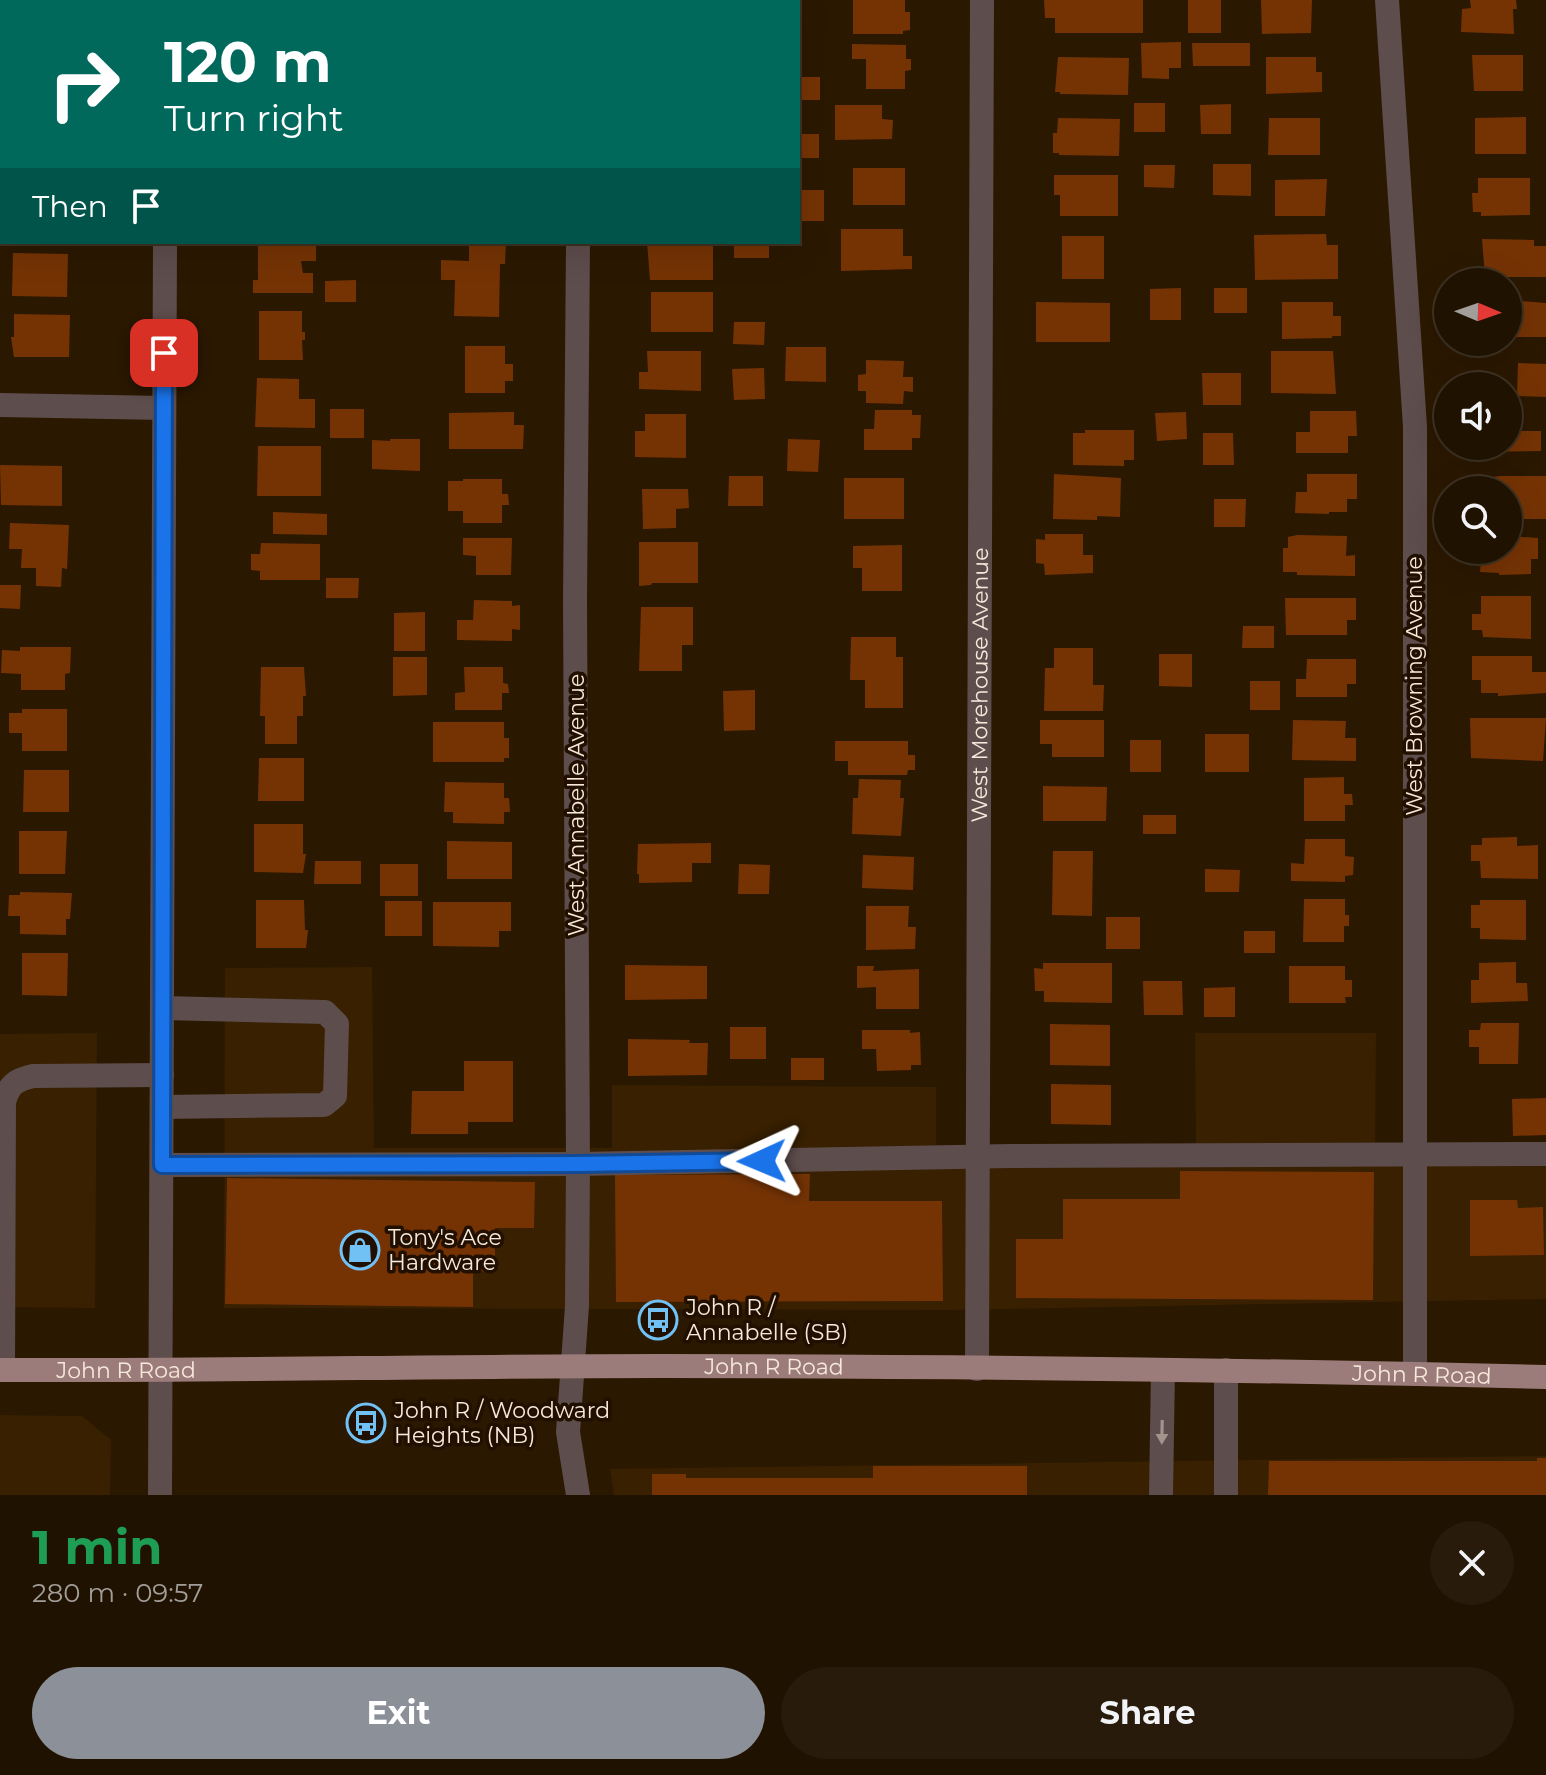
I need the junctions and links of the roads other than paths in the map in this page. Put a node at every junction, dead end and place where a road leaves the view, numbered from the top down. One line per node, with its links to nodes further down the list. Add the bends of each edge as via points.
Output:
1 (982, 0): 12 (street, West Morehouse Avenue)
2 (1387, 0): 11 (street, West Browning Avenue, via 1415,427)
3 (165, 244): 6 (street)
4 (578, 244): 13 (street, West Annabelle Avenue)
5 (0, 405): 6 (street)
6 (164, 408): 7 (street)
7 (162, 1008): 8 (street); 9 (street, via 325,1012 337,1024 335,1096 324,1105)
8 (162, 1075): 9 (street); 17 (street, via 33,1076 9,1087 4,1102)
9 (162, 1107): 14 (street)
10 (1546, 1154): 11 (street)
11 (1413, 1155): 12 (street); 21 (street, West Browning Avenue)
12 (978, 1157): 13 (street); 16 (street, West Morehouse Avenue)
13 (578, 1164): 14 (street); 15 (street, West Annabelle Avenue)
14 (162, 1165): 20 (street)
15 (573, 1367): 16 (main road, John R Road); 20 (main road, John R Road); 24 (street, West Annabelle Avenue, via 568,1432)
16 (977, 1369): 18 (main road, John R Road)
17 (1, 1370): 20 (main road, John R Road)
18 (1163, 1370): 19 (main road, John R Road); 25 (street, one-way to 25)
19 (1226, 1370): 21 (main road, John R Road); 26 (street)
20 (161, 1371): 23 (street)
21 (1415, 1374): 22 (main road, John R Road)
22 (1546, 1377)
23 (160, 1495)
24 (578, 1495)
25 (1161, 1495)
26 (1226, 1495)

